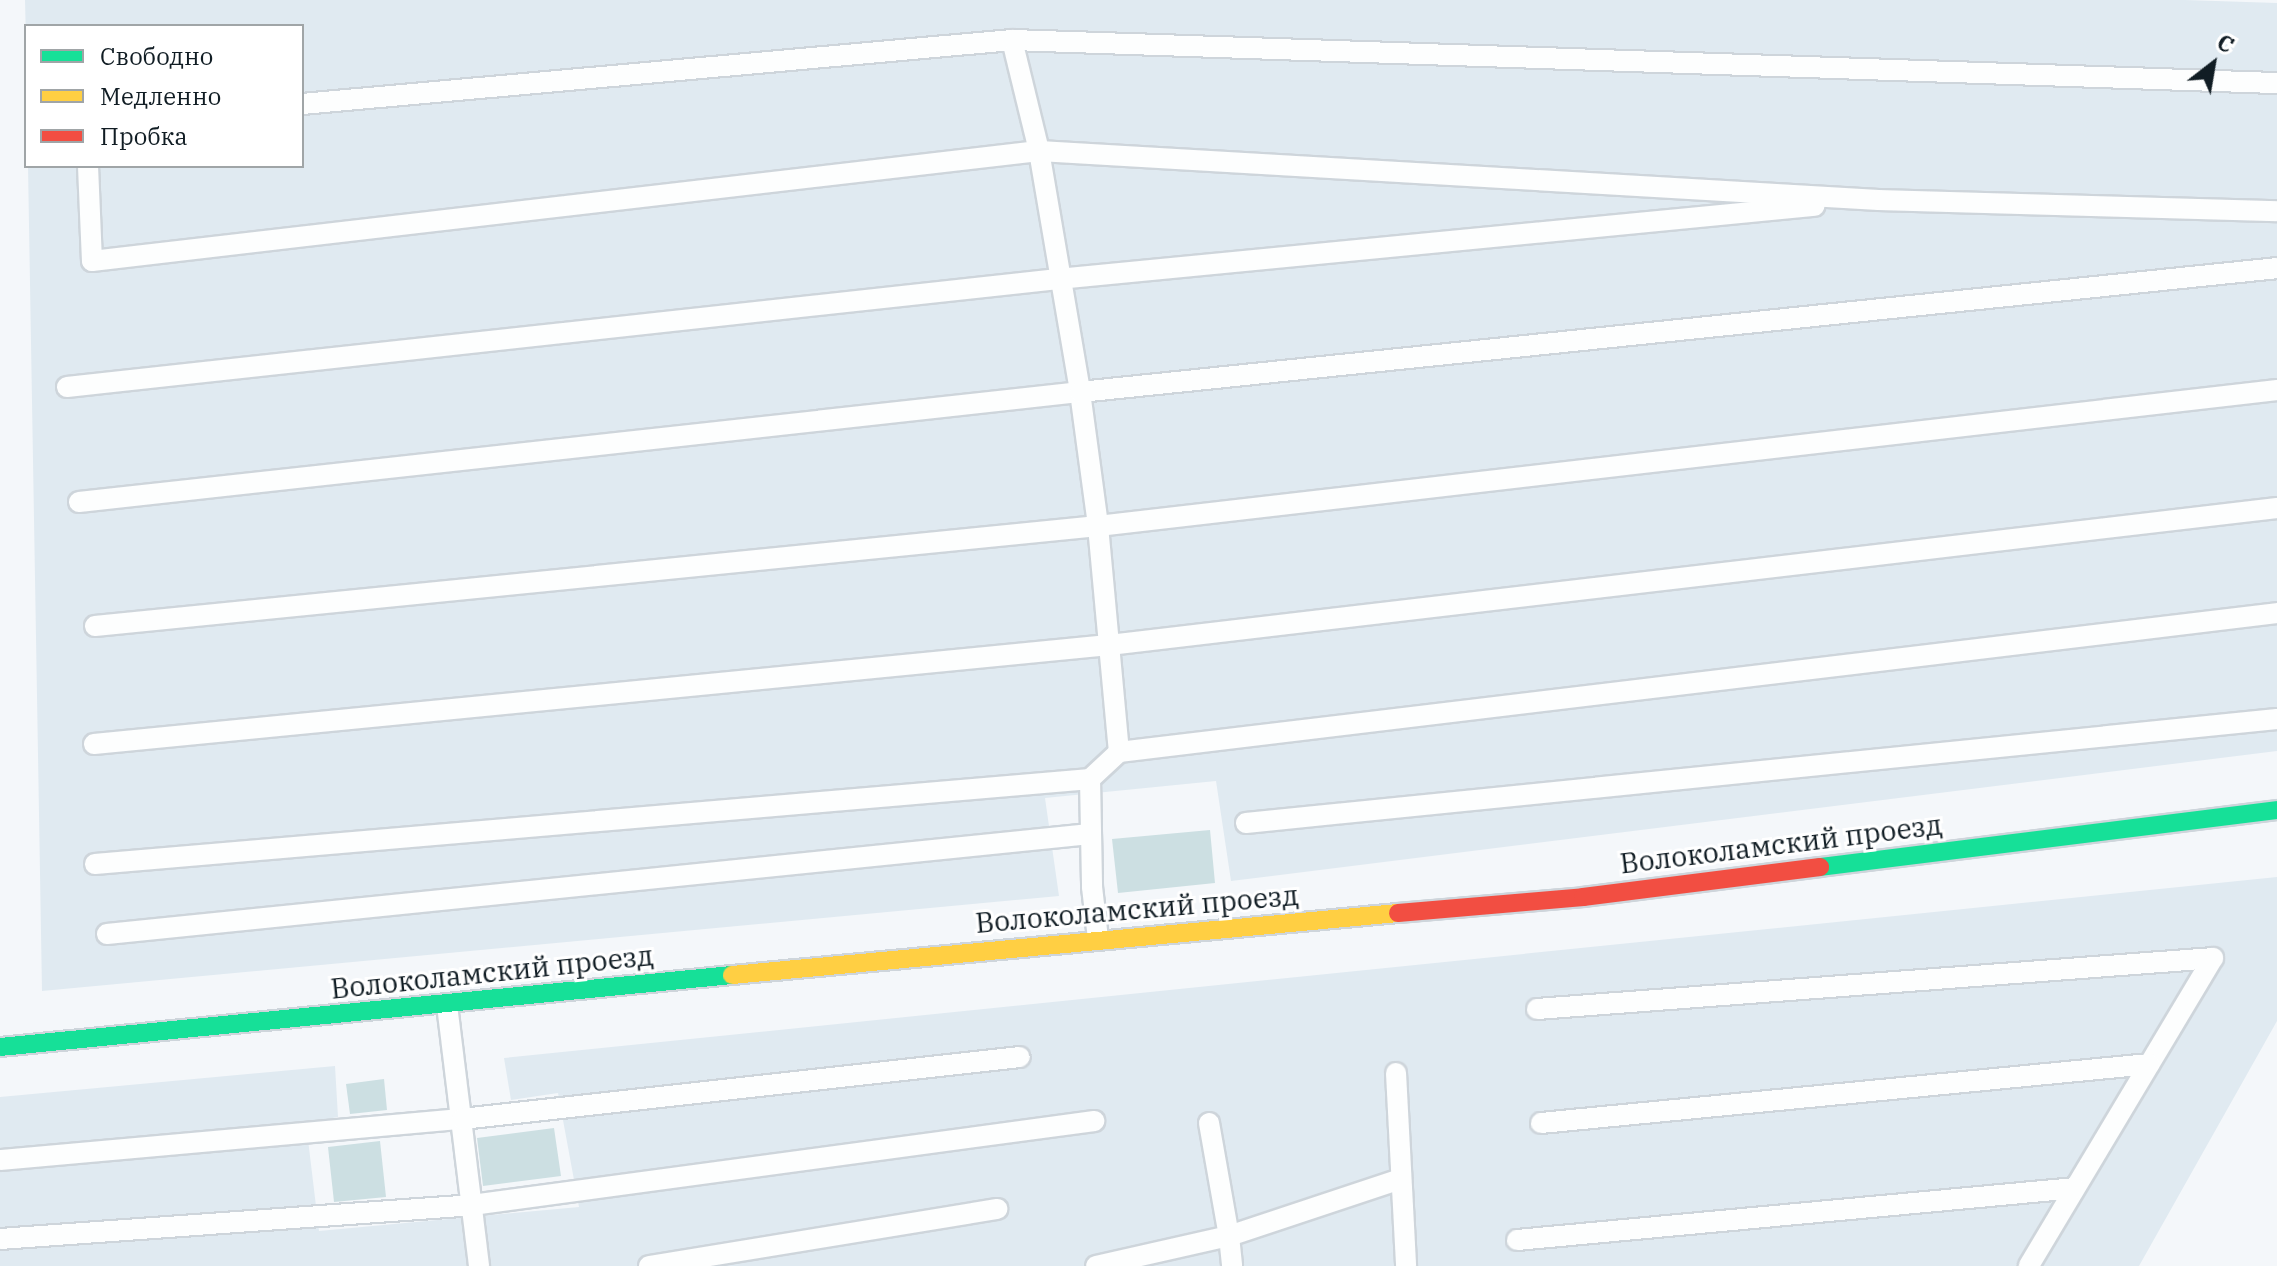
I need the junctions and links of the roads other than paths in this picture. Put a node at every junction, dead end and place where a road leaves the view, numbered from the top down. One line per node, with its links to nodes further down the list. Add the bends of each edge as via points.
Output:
1 (1012, 40): 2 (lane); 3 (lane); 4 (lane)
2 (2277, 83)
3 (304, 104)
4 (1039, 151): 5 (lane, via 92,261); 6 (lane); 9 (lane)
5 (88, 168)
6 (1879, 200): 7 (lane); 9 (lane)
7 (2277, 211)
8 (2277, 268): 12 (lane)
9 (1058, 279): 10 (lane); 12 (lane)
10 (67, 387)
11 (2277, 390): 15 (lane)
12 (1080, 392): 13 (lane); 15 (lane)
13 (79, 502)
14 (2277, 508): 18 (lane)
15 (1098, 526): 17 (lane); 18 (lane)
16 (2277, 613): 21 (lane)
17 (95, 626)
18 (1109, 645): 20 (lane); 21 (lane)
19 (2277, 719): 24 (lane)
20 (94, 744)
21 (1119, 752): 22 (lane)
22 (1090, 779): 25 (lane); 26 (lane)
23 (2277, 810): 28 (street, Волоколамский проезд, via 1583,897)
24 (1246, 823)
25 (1090, 834): 27 (lane); 28 (lane)
26 (95, 864)
27 (107, 934)
28 (1098, 939): 29 (street, Волоколамский проезд)
29 (447, 1005): 31 (street, Волоколамский проезд); 35 (lane)
30 (1537, 1009): 33 (lane, via 2213,958)
31 (0, 1047)
32 (1020, 1057): 35 (lane)
33 (2149, 1064): 38 (lane); 41 (lane)
34 (1396, 1073): 40 (lane)
35 (462, 1119): 39 (lane); 42 (lane)
36 (1094, 1121): 42 (lane)
37 (1209, 1123): 44 (lane)
38 (1541, 1123)
39 (0, 1160)
40 (1400, 1179): 44 (lane); 51 (lane)
41 (2075, 1188): 46 (lane); 52 (lane)
42 (472, 1205): 45 (lane); 47 (lane)
43 (997, 1209): 48 (lane)
44 (1229, 1236): 49 (lane); 50 (lane)
45 (0, 1239)
46 (1517, 1240)
47 (479, 1266)
48 (649, 1266)
49 (1096, 1266)
50 (1232, 1266)
51 (1406, 1266)
52 (2029, 1266)

